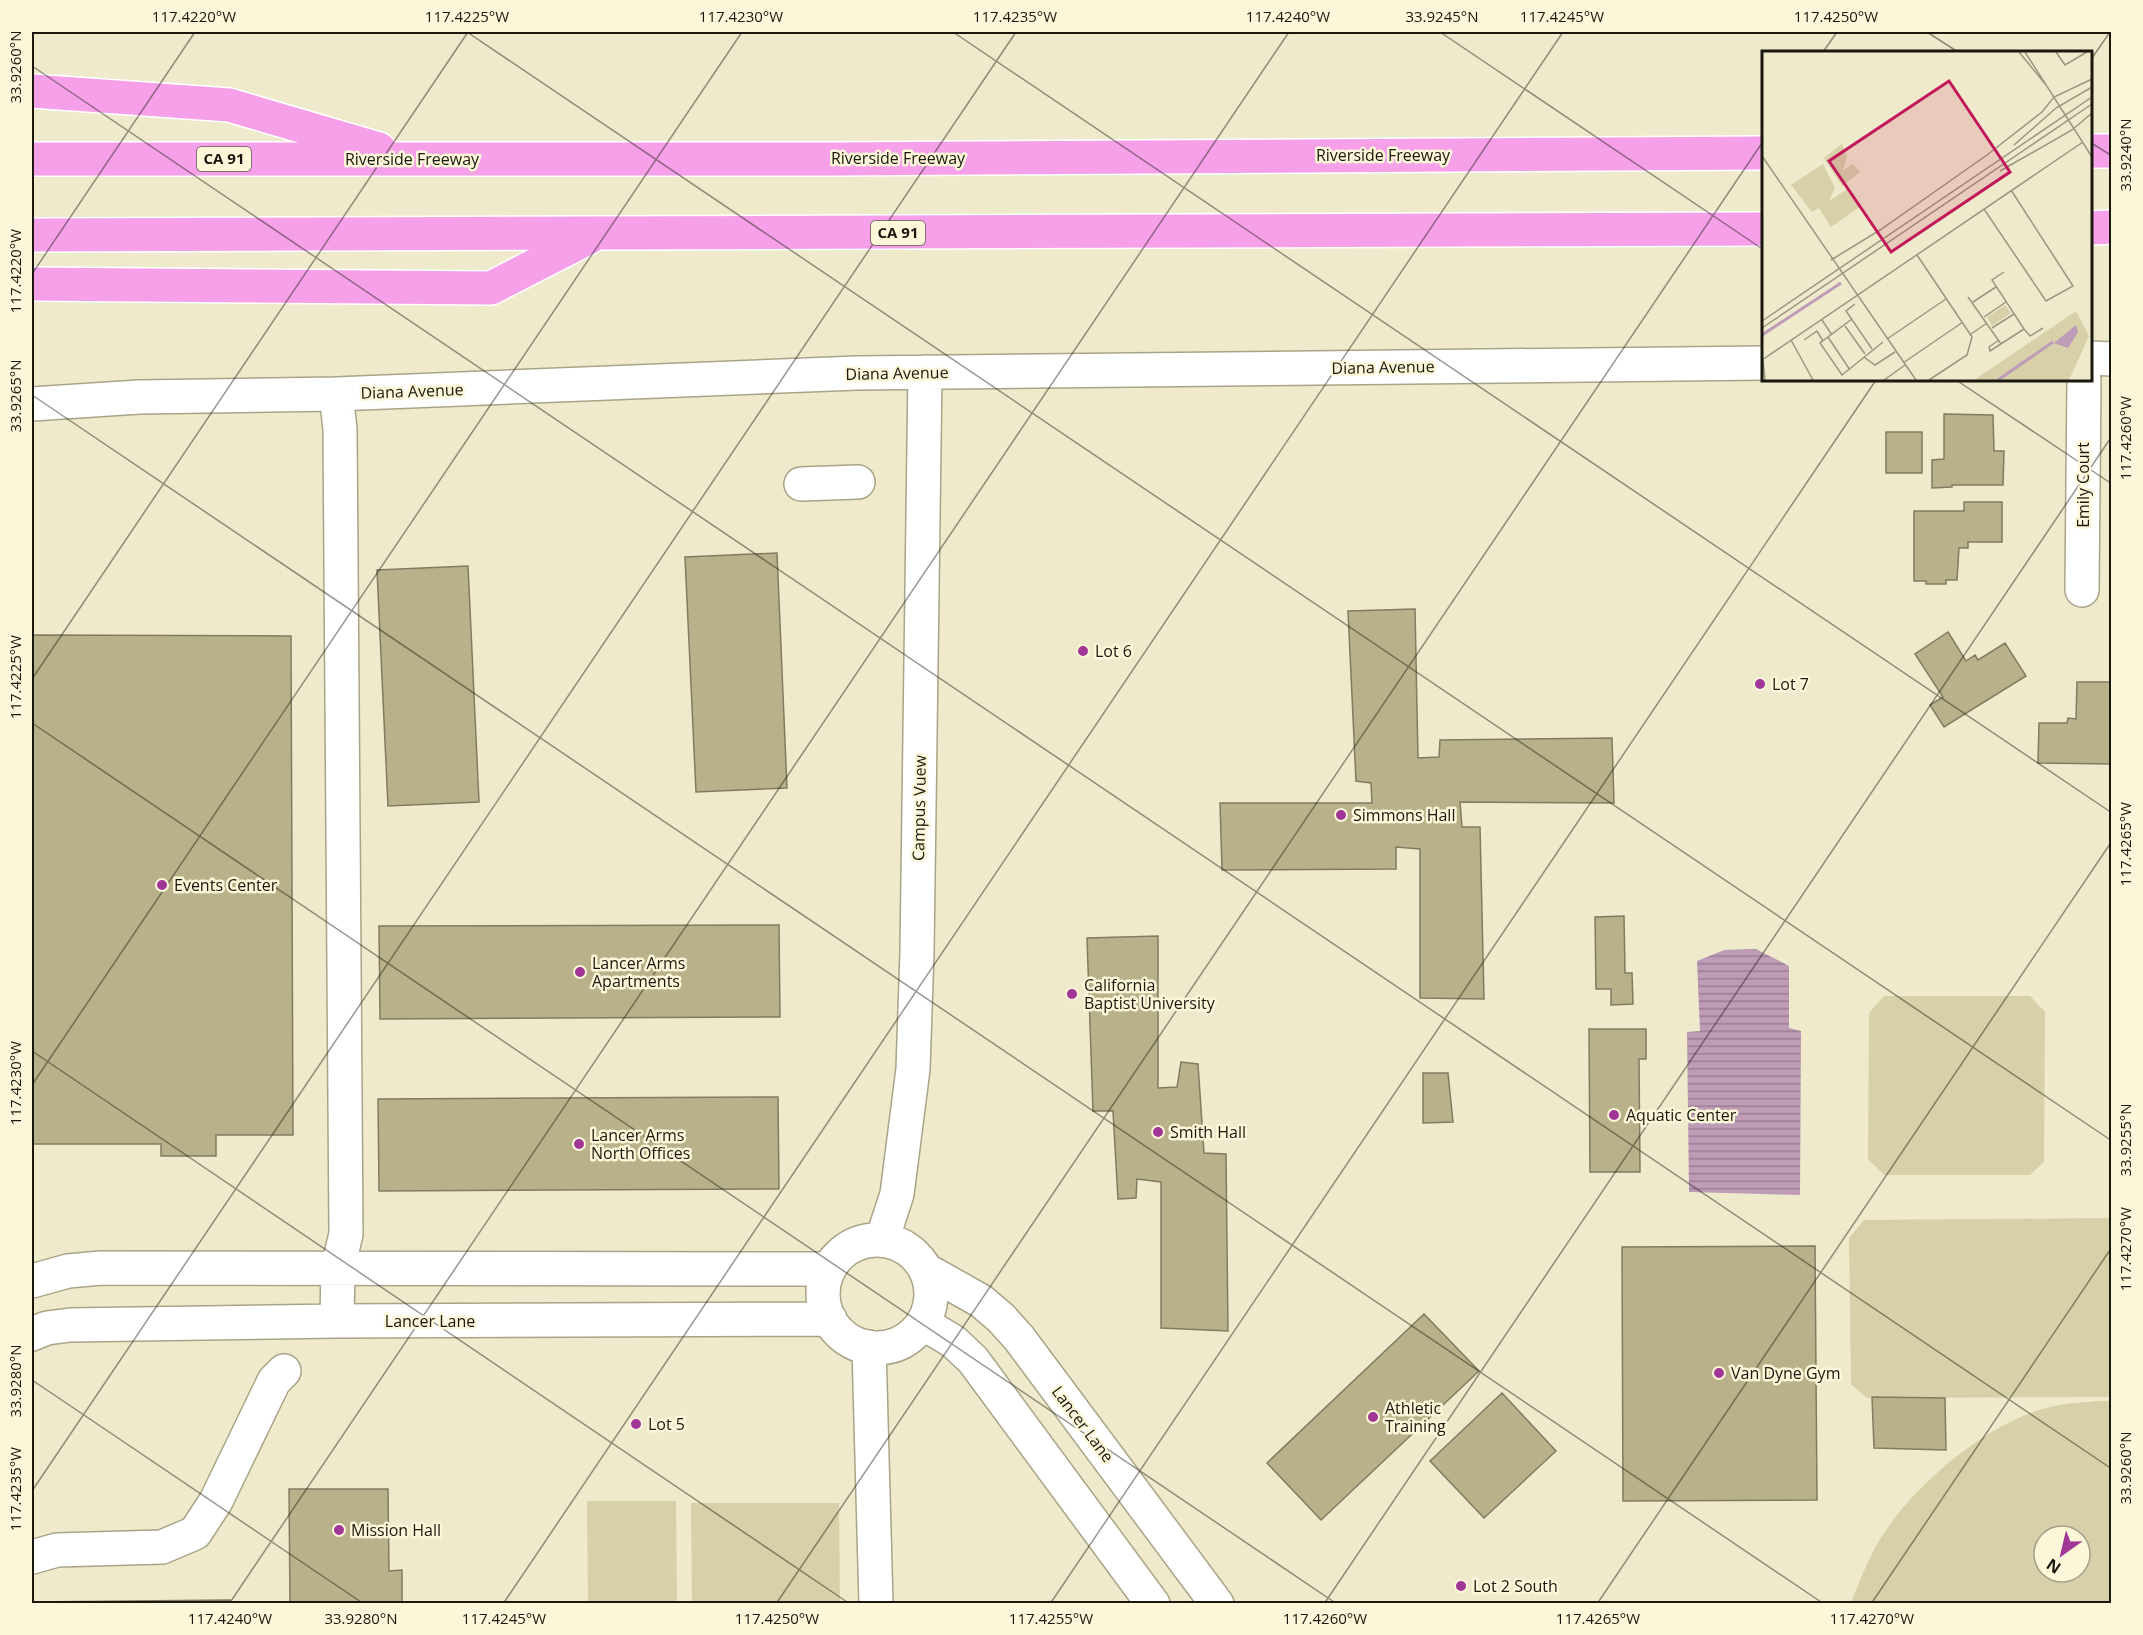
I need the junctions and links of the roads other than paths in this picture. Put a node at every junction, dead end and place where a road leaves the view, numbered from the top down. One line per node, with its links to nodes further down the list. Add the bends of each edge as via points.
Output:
1 (32, 91): 6 (highway, via 229,105)
2 (2092, 151): 3 (highway)
3 (2112, 151)
4 (1762, 153): 6 (highway, Riverside Freeway / CA 91)
5 (32, 159): 6 (highway, Riverside Freeway / CA 91)
6 (416, 159)
7 (2112, 227): 8 (highway)
8 (2092, 228)
9 (1762, 229): 10 (highway, CA 91)
10 (595, 234): 11 (highway, CA 91); 12 (highway, via 491,288)
11 (32, 235)
12 (32, 284)
13 (2092, 358): 14 (street)
14 (2112, 359)
15 (1762, 363): 16 (street, Diana Avenue)
16 (925, 372): 18 (street, Diana Avenue); 23 (street, Campus Vuew, via 913,1069 897,1194)
17 (2084, 381): 22 (street, Emily Court)
18 (336, 394): 19 (street, Diana Avenue, via 139,397); 24 (street, via 340,429 346,1234)
19 (32, 404)
20 (858, 482): 21 (street)
21 (801, 484)
22 (2082, 590)
23 (882, 1240): 25 (street, via 866,1240 851,1246); 26 (street, via 915,1255)
24 (338, 1267): 25 (street); 27 (street, via 101,1268 68,1271); 29 (street)
25 (829, 1269): 28 (street, via 823,1294)
26 (926, 1270): 30 (street, via 931,1287 930,1305); 37 (street, Lancer Lane, via 981,1301 1020,1338)
27 (32, 1281)
28 (830, 1319): 29 (street, Lancer Lane); 32 (street, via 852,1342)
29 (337, 1321): 31 (street, Lancer Lane, via 70,1325)
30 (923, 1323): 32 (street, via 899,1343); 36 (street, via 954,1342 973,1360)
31 (32, 1334)
32 (869, 1347): 35 (street)
33 (284, 1371): 34 (street, via 274,1382 216,1501 195,1533 162,1547 57,1550)
34 (32, 1557)
35 (876, 1604)
36 (1153, 1604)
37 (1217, 1604)

